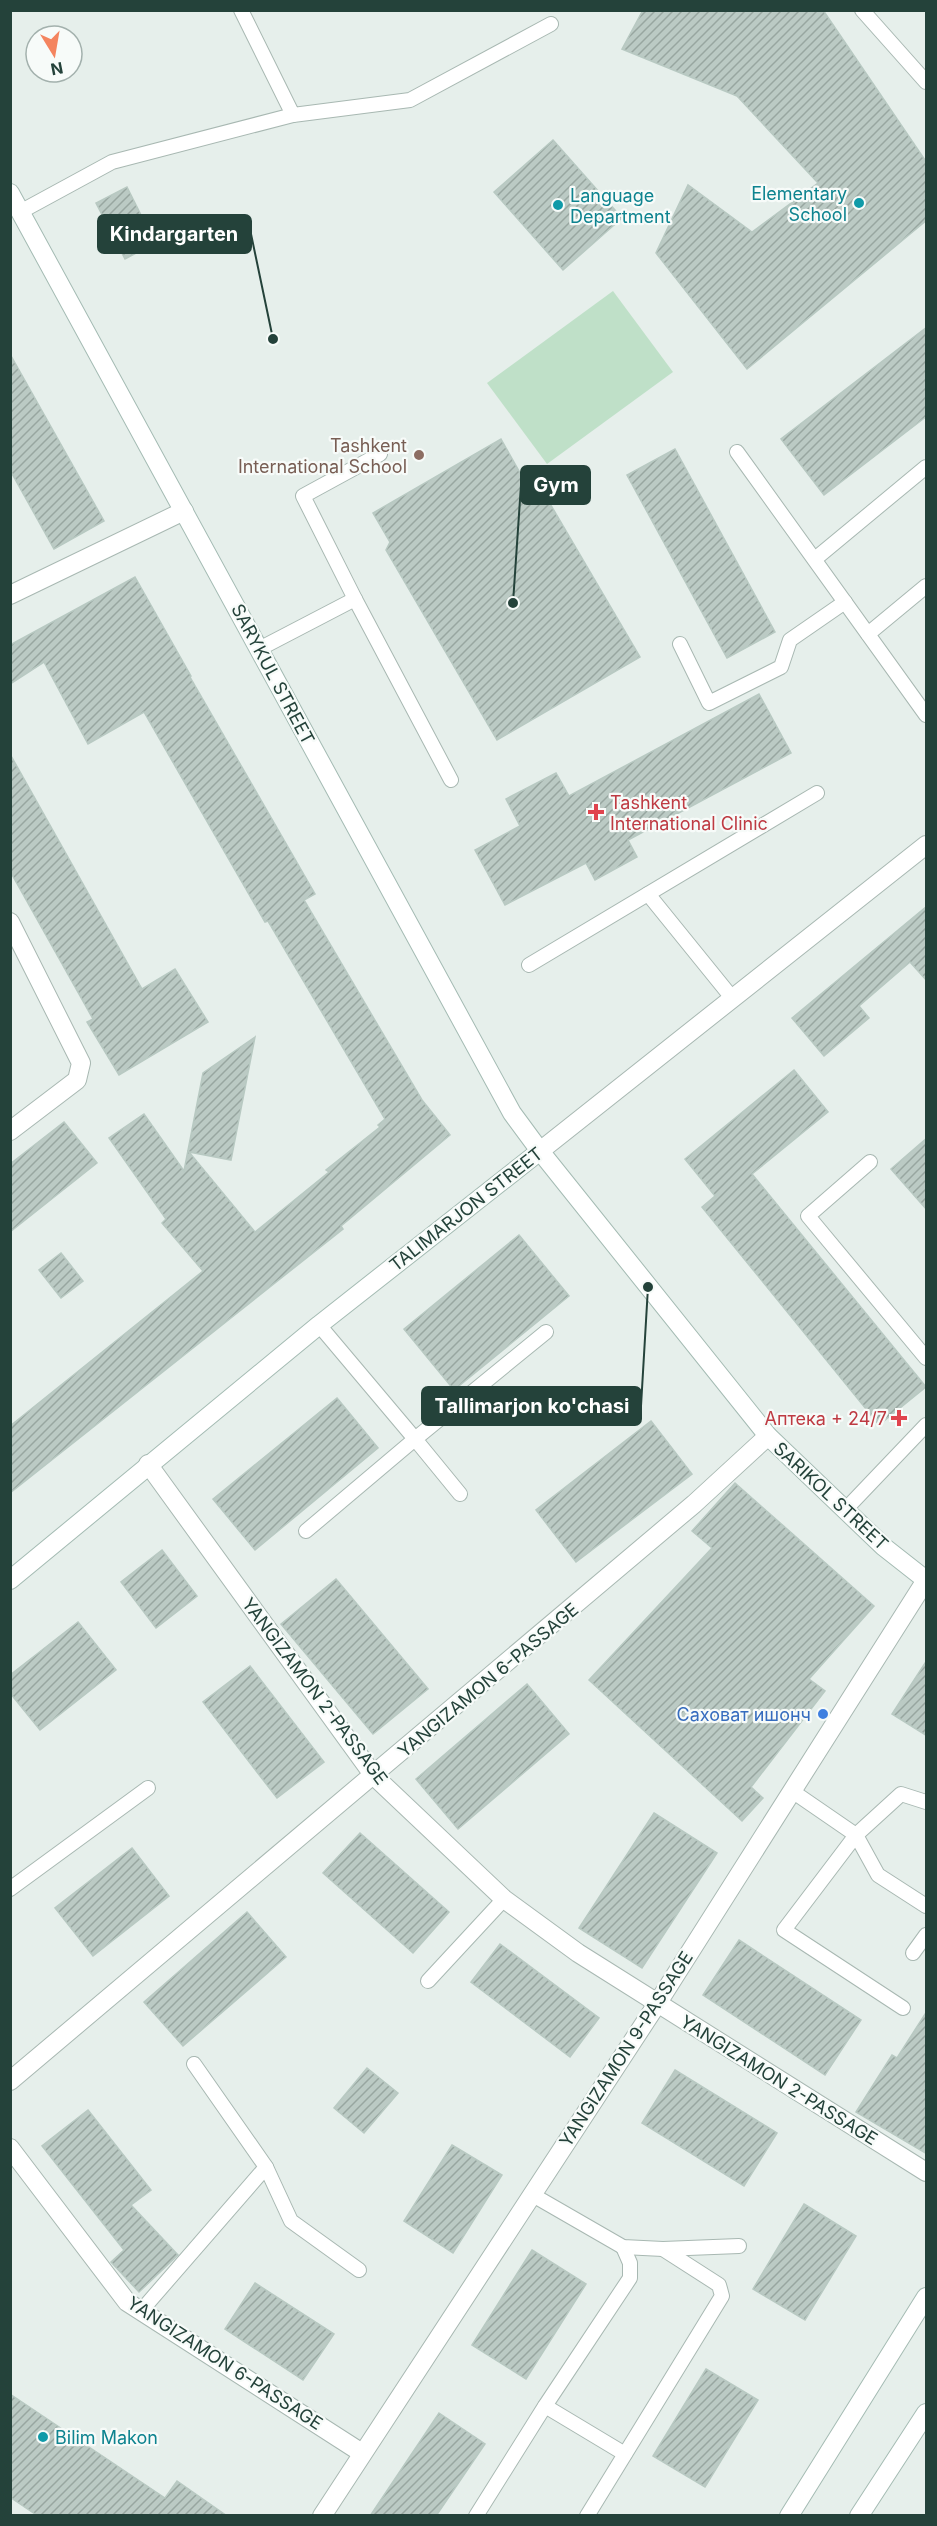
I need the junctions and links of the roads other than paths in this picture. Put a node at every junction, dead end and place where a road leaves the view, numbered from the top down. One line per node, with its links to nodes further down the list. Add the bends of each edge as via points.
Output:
1 (241, 10): 5 (lane)
2 (862, 10): 4 (lane)
3 (551, 24): 5 (lane, via 410,100)
4 (927, 82)
5 (293, 115): 7 (lane, via 112,162)
6 (10, 194): 7 (street, SARYKUL STREET)
7 (21, 212): 11 (street, SARYKUL STREET)
8 (737, 452): 12 (lane)
9 (380, 454): 15 (lane, via 303,496)
10 (927, 467): 12 (lane)
11 (184, 511): 14 (street); 19 (street, SARYKUL STREET)
12 (815, 559): 16 (lane)
13 (927, 586): 17 (lane)
14 (10, 595)
15 (355, 598): 19 (lane); 21 (lane)
16 (845, 602): 17 (lane); 18 (lane, via 790,640 782,667 709,703)
17 (868, 634): 20 (lane)
18 (680, 644)
19 (260, 649): 29 (street, SARYKUL STREET, via 512,1113)
20 (927, 715)
21 (451, 780)
22 (817, 793): 24 (lane)
23 (927, 845): 27 (street, TALIMARJON STREET)
24 (648, 894): 26 (lane); 27 (lane)
25 (10, 922): 28 (street, via 81,1063 77,1080)
26 (529, 964)
27 (733, 999): 29 (street, TALIMARJON STREET)
28 (10, 1131)
29 (540, 1151): 31 (street, TALIMARJON STREET); 35 (street, SARIKOL STREET)
30 (870, 1162): 33 (lane, via 808,1216)
31 (319, 1325): 36 (lane); 37 (street, TALIMARJON STREET)
32 (546, 1332): 36 (lane)
33 (927, 1358)
34 (927, 1425): 39 (lane)
35 (768, 1436): 39 (street, SARIKOL STREET); 43 (street, YANGIZAMON 6-PASSAGE, via 694,1504)
36 (415, 1438): 38 (lane); 40 (lane)
37 (148, 1464): 41 (street, TALIMARJON STREET); 43 (street, YANGIZAMON 2-PASSAGE)
38 (460, 1494)
39 (844, 1511): 42 (street, SARIKOL STREET)
40 (306, 1531)
41 (10, 1580)
42 (926, 1580): 45 (street, YANGIZAMON 9-PASSAGE)
43 (374, 1776): 49 (street, YANGIZAMON 2-PASSAGE); 57 (street, YANGIZAMON 6-PASSAGE)
44 (148, 1788): 48 (lane)
45 (792, 1791): 47 (lane); 54 (street, YANGIZAMON 9-PASSAGE)
46 (927, 1802): 47 (lane, via 901,1794)
47 (856, 1835): 50 (lane, via 878,1875); 55 (lane, via 784,1930)
48 (10, 1888)
49 (504, 1899): 53 (lane); 54 (street, YANGIZAMON 2-PASSAGE)
50 (927, 1906)
51 (927, 1935): 52 (lane)
52 (913, 1953)
53 (428, 1981)
54 (657, 2004): 60 (street, YANGIZAMON 2-PASSAGE); 61 (street, YANGIZAMON 9-PASSAGE)
55 (903, 2008)
56 (194, 2064): 59 (lane)
57 (10, 2080)
58 (10, 2148): 67 (street, YANGIZAMON 6-PASSAGE, via 127,2302)
59 (266, 2167): 65 (lane, via 291,2221); 67 (lane)
60 (927, 2172)
61 (531, 2194): 63 (lane); 70 (street, YANGIZAMON 9-PASSAGE)
62 (739, 2246): 64 (lane)
63 (623, 2247): 64 (lane); 68 (lane, via 630,2263 630,2278)
64 (663, 2249): 71 (lane, via 719,2285 722,2296)
65 (359, 2270)
66 (927, 2297): 75 (street)
67 (141, 2311): 70 (street, YANGIZAMON 6-PASSAGE)
68 (545, 2406): 71 (lane); 73 (lane)
69 (927, 2413): 76 (street)
70 (362, 2453): 72 (street, YANGIZAMON 9-PASSAGE)
71 (625, 2454): 74 (lane)
72 (322, 2516)
73 (476, 2516)
74 (587, 2516)
75 (789, 2516)
76 (859, 2516)

